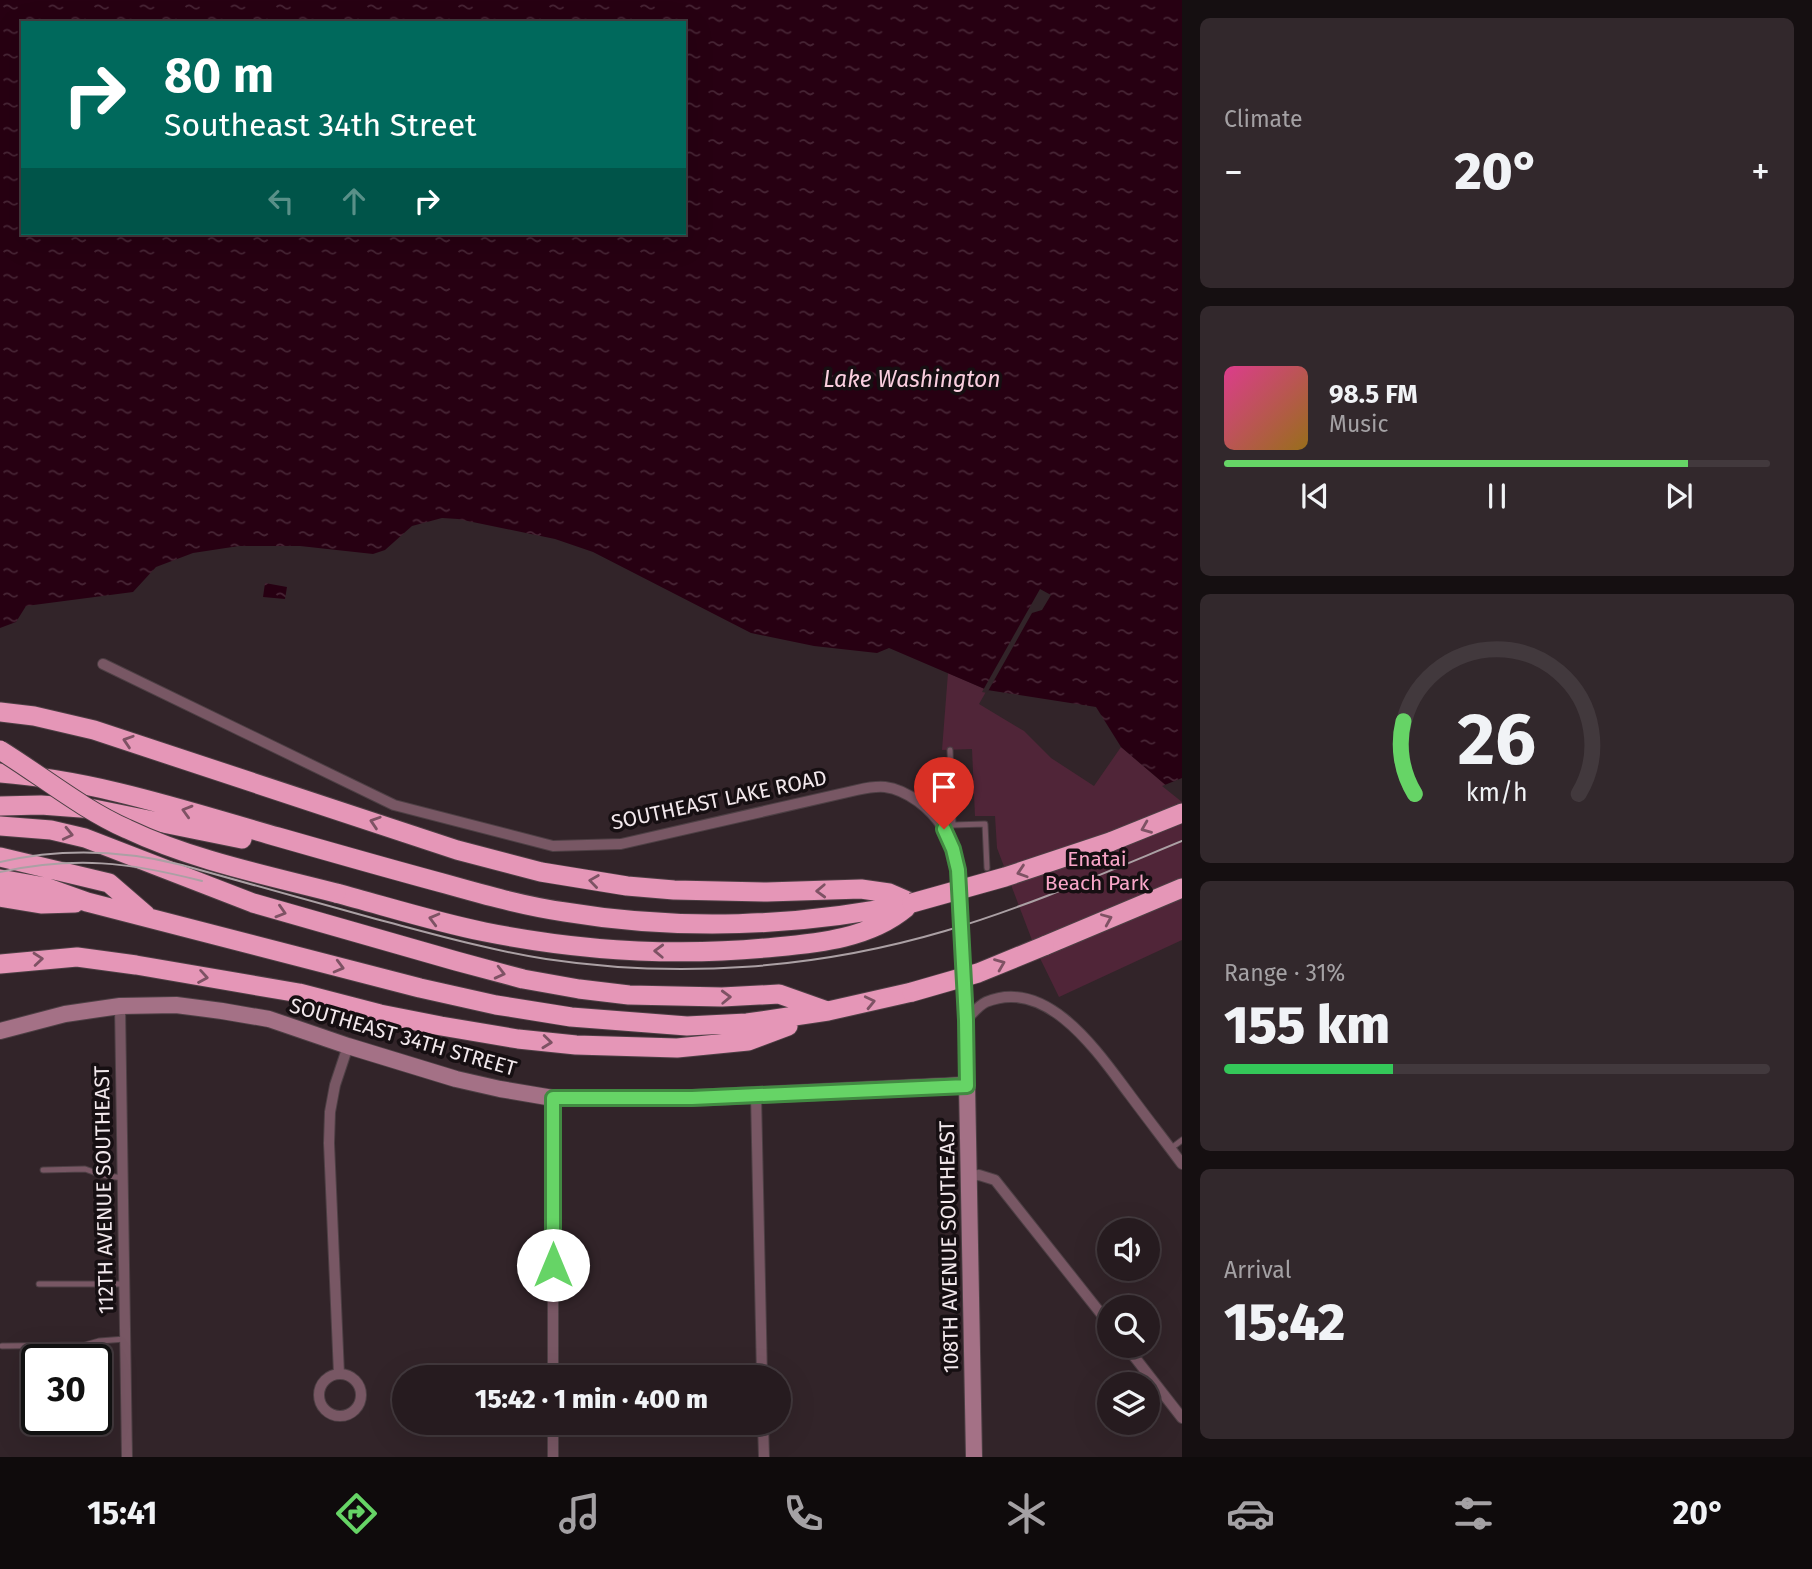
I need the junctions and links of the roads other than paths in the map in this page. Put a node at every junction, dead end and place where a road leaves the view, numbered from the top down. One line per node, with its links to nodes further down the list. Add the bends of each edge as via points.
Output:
1 (103, 664): 9 (street, SOUTHEAST LAKE ROAD, via 394,805 553,846 621,844 875,787 900,791)
2 (0, 712): 17 (highway, one-way to 2, via 861,888 674,890 541,872 457,850 93,730)
3 (0, 750): 17 (highway, one-way to 3, bridge, via 851,936 727,950 638,950 484,932 218,862 144,837)
4 (950, 750): 9 (lane)
5 (0, 773): 11 (highway, one-way to 5, via 142,798)
6 (0, 806): 11 (highway, via 94,809)
7 (1182, 813): 17 (highway, one-way to 17, bridge, via 1077,854 969,888)
8 (0, 826): 21 (highway, one-way to 21, via 85,838 253,903 523,979 629,995 779,994)
9 (948, 827): 12 (lane, via 985,824); 22 (street, 108TH AVENUE SOUTHEAST, via 958,870)
10 (7, 859): 18 (highway, via 109,883)
11 (370, 864): 17 (highway, via 519,904 618,919 793,921)
12 (987, 868)
13 (0, 879): 16 (highway, via 45,887)
14 (1182, 888): 21 (highway, one-way to 14, bridge, via 978,973)
15 (0, 897): 16 (highway, via 41,904)
16 (87, 902): 18 (highway)
17 (892, 906)
18 (150, 918): 21 (highway, one-way to 21, via 432,991 571,1017 687,1026)
19 (0, 964): 21 (highway, one-way to 21, via 77,957 136,964 299,993 441,1026 576,1045 677,1048 748,1041)
20 (120, 1006): 23 (street, SOUTHEAST 34TH STREET); 24 (street, SOUTHEAST 34TH STREET, via 176,1005 269,1019); 33 (street, 112TH AVENUE SOUTHEAST)
21 (828, 1011)
22 (966, 1020): 25 (street, 108TH AVENUE SOUTHEAST); 29 (street, via 984,1003 1004,997 1025,999 1063,1017 1091,1043)
23 (0, 1031)
24 (348, 1046): 27 (street, SOUTHEAST 34TH STREET, via 456,1079); 42 (street, via 335,1085 329,1143)
25 (967, 1086): 26 (street, SOUTHEAST 34TH STREET); 32 (street, 108TH AVENUE SOUTHEAST)
26 (756, 1095): 27 (street, SOUTHEAST 34TH STREET); 41 (street)
27 (553, 1098): 40 (street)
28 (1182, 1140): 29 (lane)
29 (1170, 1149): 30 (street)
30 (1182, 1164)
31 (43, 1170): 33 (lane, via 85,1169)
32 (969, 1176): 36 (street, via 995,1180); 49 (street, 108TH AVENUE SOUTHEAST)
33 (123, 1178): 35 (street, 112TH AVENUE SOUTHEAST)
34 (39, 1284): 35 (lane)
35 (124, 1284): 37 (street, 112TH AVENUE SOUTHEAST)
36 (1097, 1309)
37 (125, 1339): 38 (lane, via 85,1345); 46 (street, 112TH AVENUE SOUTHEAST)
38 (2, 1346)
39 (1135, 1358): 43 (street)
40 (553, 1365)
41 (762, 1365)
42 (339, 1374): 42 (street, via 325,1381 319,1396 326,1410 341,1416 356,1409 362,1394 355,1379)
43 (1182, 1418)
44 (553, 1435): 47 (street)
45 (764, 1435): 48 (street)
46 (127, 1457)
47 (553, 1457)
48 (764, 1457)
49 (974, 1457)

